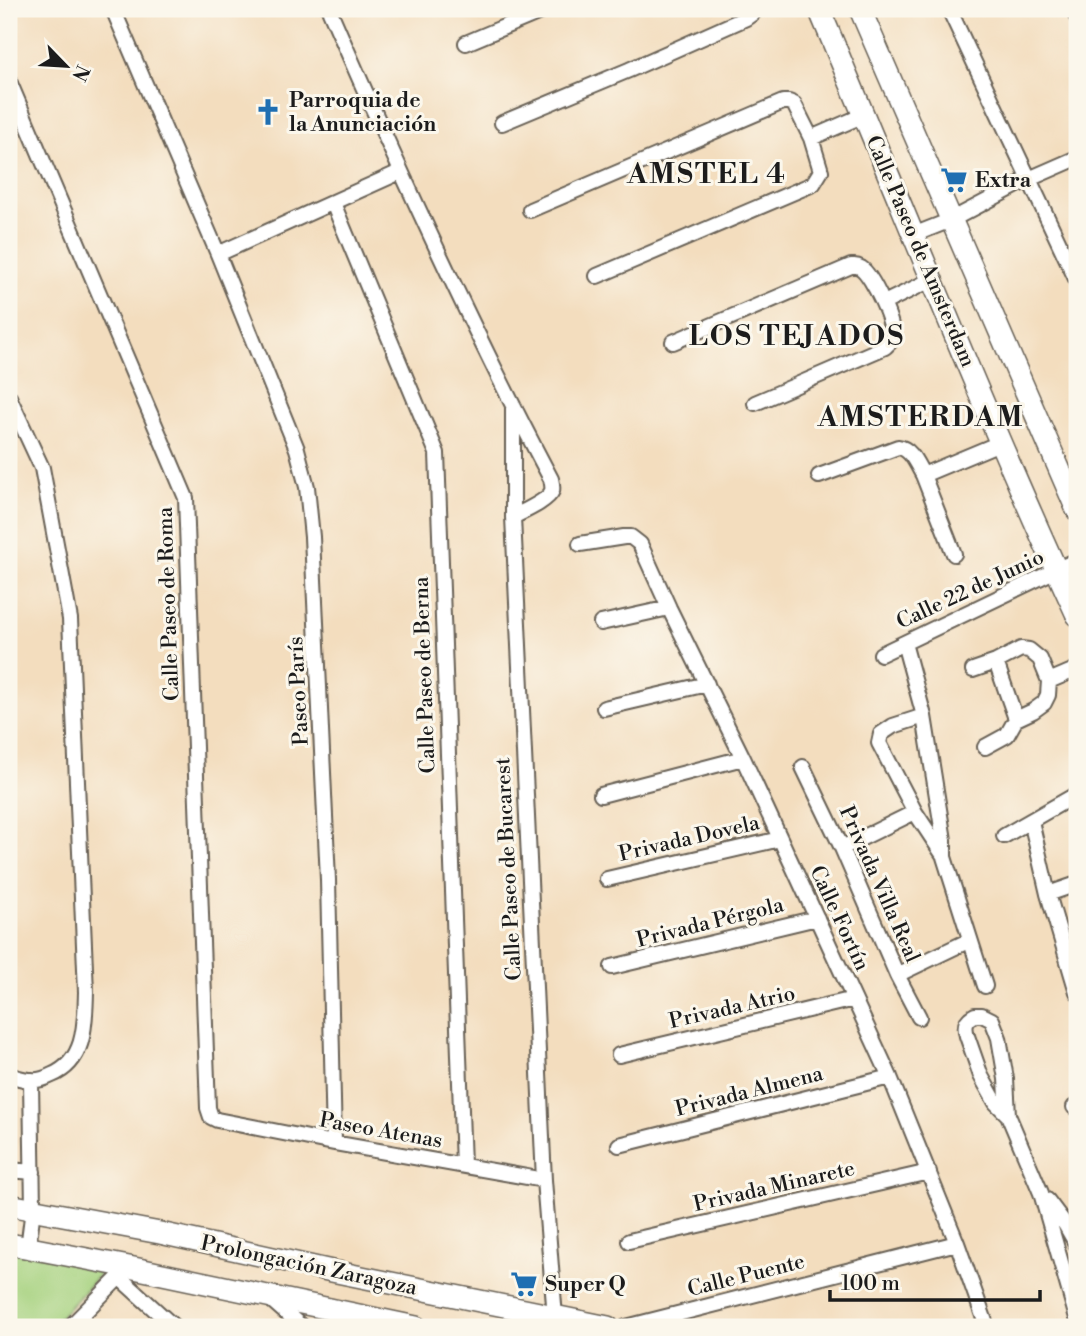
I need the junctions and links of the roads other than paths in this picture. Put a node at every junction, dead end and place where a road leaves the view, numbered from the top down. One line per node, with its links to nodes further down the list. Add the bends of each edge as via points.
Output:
1 (113, 9): 22 (street, Paseo París)
2 (330, 9): 16 (street)
3 (547, 9): 10 (street)
4 (755, 9): 13 (street, via 746,18)
5 (819, 9): 12 (main road, Calle Paseo de Amsterdam)
6 (860, 9): 20 (main road, Calle Paseo de Amsterdam)
7 (949, 9): 17 (street)
8 (1073, 9): 9 (street)
9 (1077, 17)
10 (466, 43)
11 (9, 81): 80 (street, Calle Paseo de Roma, via 186,498)
12 (864, 115): 14 (street); 21 (main road, Calle Paseo de Amsterdam)
13 (502, 123)
14 (811, 138): 19 (street, via 794,104 783,102); 23 (street, via 821,172 813,184)
15 (1077, 158): 17 (street)
16 (400, 172): 18 (street); 30 (street)
17 (1029, 179): 20 (street); 25 (street)
18 (332, 203): 22 (street); 83 (street, Calle Paseo de Berna, via 437,453)
19 (530, 210)
20 (951, 220): 21 (street); 34 (main road, Calle Paseo de Amsterdam)
21 (914, 235): 24 (main road, Calle Paseo de Amsterdam)
22 (218, 254): 81 (street, Paseo París, via 297,449 307,487 327,867)
23 (597, 276)
24 (931, 280): 26 (street); 31 (main road, Calle Paseo de Amsterdam)
25 (1077, 281)
26 (884, 303): 27 (street, via 864,270 851,267); 29 (street, via 893,335 885,347)
27 (673, 342)
28 (9, 397): 78 (street, via 42,468 70,619 86,992 83,1034 72,1061 60,1072)
29 (755, 403)
30 (513, 408): 35 (street, Calle Paseo de Bucarest); 35 (street, via 553,488)
31 (1002, 443): 32 (street); 39 (main road, Calle Paseo de Amsterdam)
32 (923, 475): 33 (street, via 908,450 898,447); 37 (street)
33 (819, 477)
34 (1077, 510)
35 (513, 517): 87 (street, Calle Paseo de Bucarest)
36 (580, 544): 40 (street, Calle Fortín, via 631,537 640,544)
37 (954, 554)
38 (1077, 560): 39 (street, Calle 22 de Junio)
39 (1057, 571): 41 (main road, Calle Paseo de Amsterdam); 43 (street, Calle 22 de Junio)
40 (669, 608): 42 (street); 48 (street, Calle Fortín)
41 (1077, 612)
42 (601, 623)
43 (904, 643): 44 (street, Calle 22 de Junio); 51 (street)
44 (881, 654)
45 (996, 662): 47 (street); 49 (street, via 1021,649 1029,650 1040,659); 52 (street)
46 (1077, 669): 49 (street)
47 (973, 670)
48 (707, 684): 50 (street); 54 (street, Calle Fortín)
49 (1048, 688): 52 (street, via 1044,703)
50 (604, 708)
51 (924, 716): 58 (street, via 893,726 881,734 878,743); 63 (street)
52 (1016, 719): 53 (street, via 1007,735)
53 (985, 747)
54 (743, 758): 56 (street); 61 (street, Calle Fortín)
55 (803, 767): 62 (street, Privada Villa Real)
56 (601, 794)
57 (1077, 794): 59 (street)
58 (915, 812): 62 (street); 63 (street)
59 (1031, 821): 60 (street); 66 (street)
60 (1004, 836)
61 (780, 839): 64 (street, Privada Dovela); 67 (street, Calle Fortín)
62 (842, 848): 70 (street, Privada Villa Real)
63 (944, 857): 68 (street)
64 (607, 879)
65 (1077, 884): 66 (street)
66 (1048, 894): 72 (street)
67 (817, 918): 69 (street, Privada Pérgola); 73 (street, Calle Fortín)
68 (970, 940): 70 (street); 71 (street)
69 (612, 967)
70 (897, 975): 74 (street, Privada Villa Real)
71 (985, 986)
72 (1077, 992)
73 (854, 999): 75 (street, Privada Atrio); 77 (street, Calle Fortín)
74 (919, 1017)
75 (619, 1055)
76 (9, 1075): 78 (street)
77 (890, 1077): 82 (street, Privada Almena); 86 (street, Calle Fortín)
78 (31, 1081): 85 (street)
79 (1008, 1115): 79 (street, via 981,1076 967,1036 966,1022 975,1015 992,1020 999,1038); 88 (street)
80 (211, 1117): 81 (street, Paseo Atenas)
81 (334, 1143): 83 (street, Paseo Atenas)
82 (619, 1144)
83 (463, 1165): 87 (street, Paseo Atenas)
84 (9, 1170): 85 (street)
85 (33, 1172): 90 (street)
86 (929, 1172): 92 (street, Privada Minarete); 93 (street, Calle Fortín)
87 (544, 1181): 100 (street, Calle Paseo de Bucarest)
88 (1041, 1193): 94 (street); 99 (street)
89 (9, 1205): 90 (main road, Prolongación Zaragoza)
90 (33, 1209): 91 (main road, Prolongación Zaragoza); 95 (street)
91 (75, 1216): 96 (main road); 100 (main road, Prolongación Zaragoza)
92 (629, 1241)
93 (957, 1243): 106 (street, Calle Puente); 107 (street, Calle Fortín)
94 (1077, 1245)
95 (18, 1246): 96 (main road, Prolongación Zaragoza)
96 (66, 1255): 97 (main road, Prolongación Zaragoza)
97 (124, 1272): 98 (main road, Prolongación Zaragoza); 101 (street); 102 (street)
98 (269, 1298): 103 (street); 104 (main road, Prolongación Zaragoza)
99 (1077, 1318)
100 (554, 1322): 105 (main road, Prolongación Zaragoza)
101 (70, 1327)
102 (174, 1327)
103 (302, 1327)
104 (416, 1327)
105 (603, 1327)
106 (626, 1327)
107 (987, 1327)

